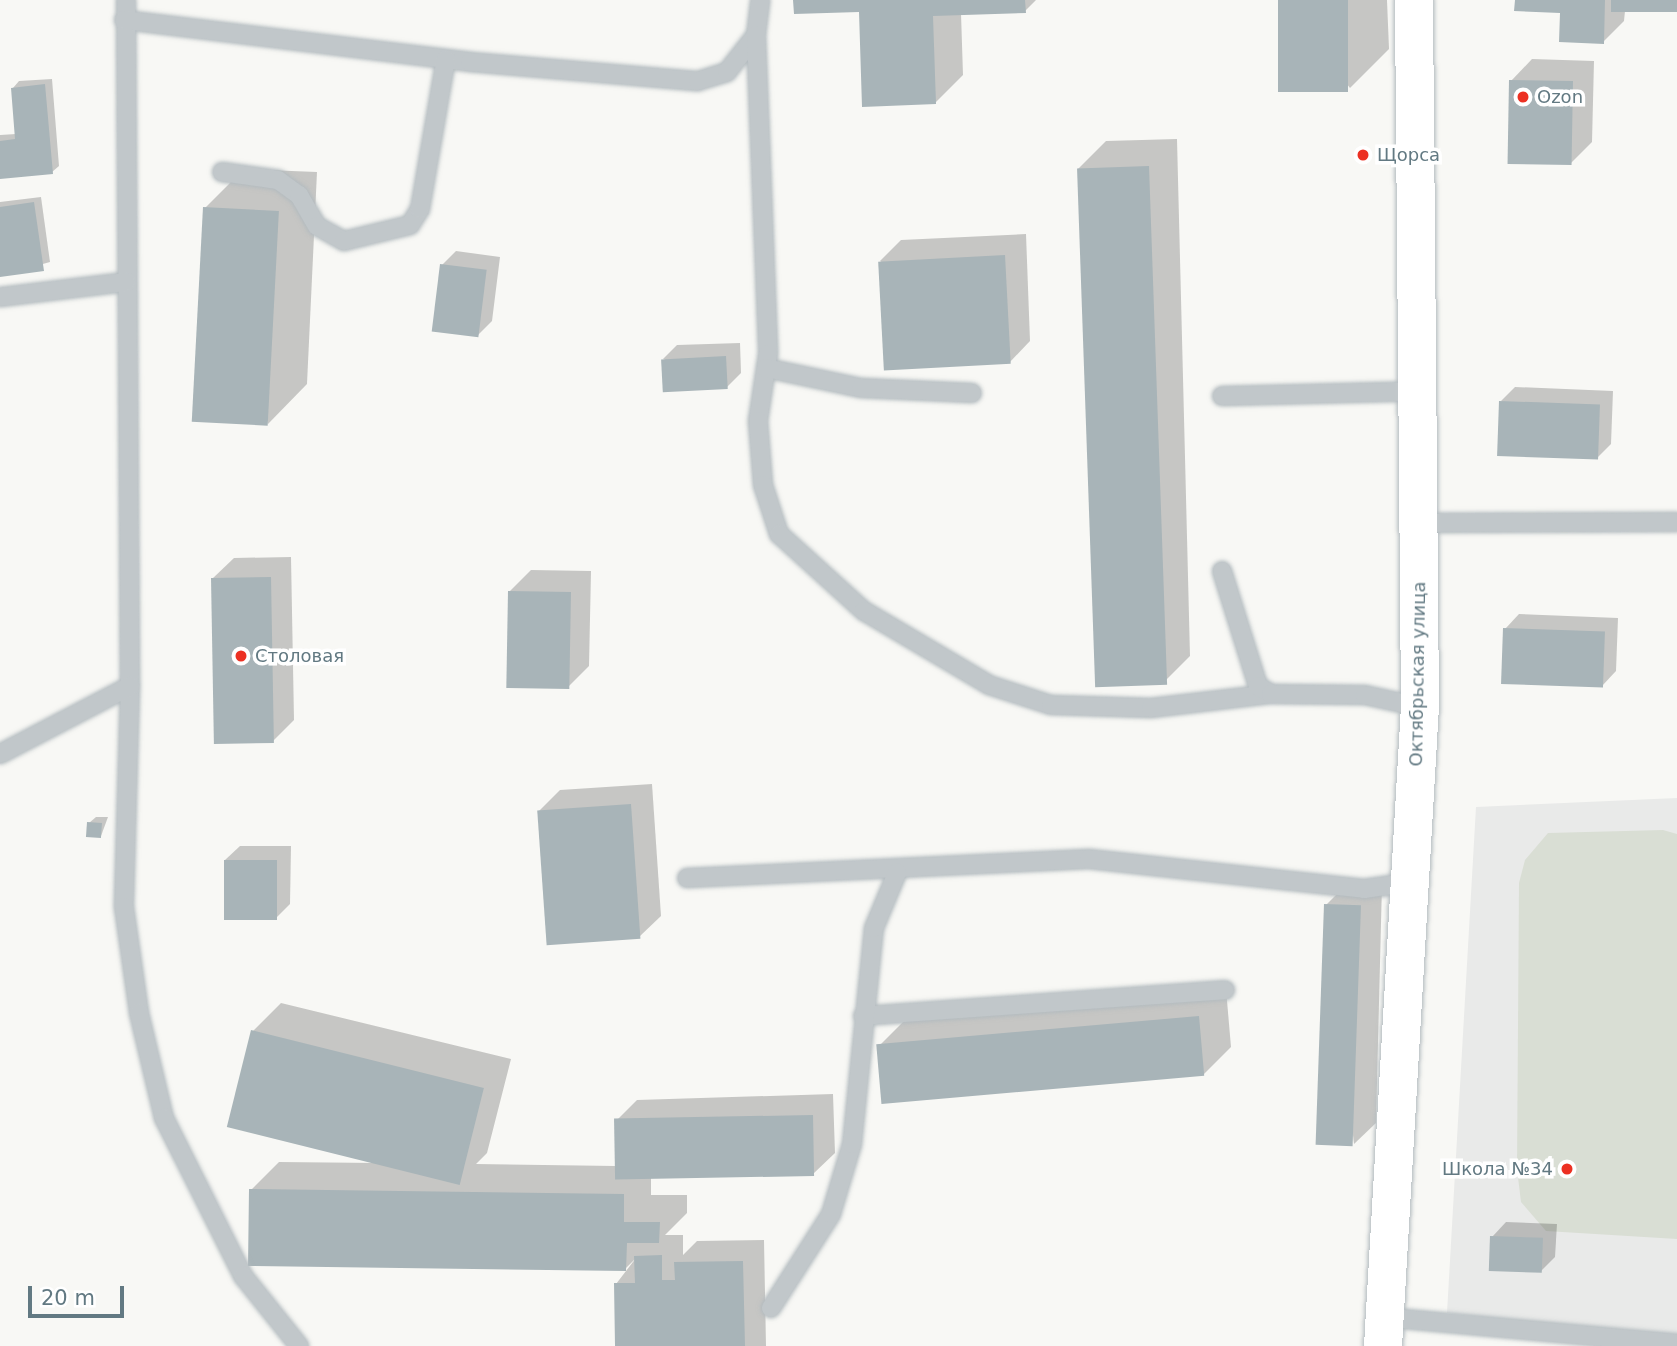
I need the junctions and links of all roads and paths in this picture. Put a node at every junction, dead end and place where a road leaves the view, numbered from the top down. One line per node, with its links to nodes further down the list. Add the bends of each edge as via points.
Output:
1 (126, 0): 4 (lane)
2 (760, 0): 5 (lane)
3 (1414, 0): 11 (main road, Октябрьская улица)
4 (124, 20): 6 (lane); 8 (lane)
5 (756, 35): 6 (lane, via 727,72 698,81); 10 (lane)
6 (446, 59): 7 (lane, via 420,209 410,225 344,241 317,226 299,195 278,180)
7 (222, 173)
8 (125, 282): 9 (lane); 17 (lane)
9 (0, 297)
10 (766, 368): 12 (lane, via 861,388); 18 (lane, via 758,421 763,485 779,534 864,611 989,685 1051,705 1152,708)
11 (1420, 391): 13 (lane); 15 (main road, Октябрьская улица)
12 (972, 393)
13 (1222, 396)
14 (1677, 522): 15 (lane)
15 (1419, 523): 19 (main road, Октябрьская улица)
16 (1222, 571): 18 (lane, via 1251,674)
17 (130, 686): 20 (lane); 29 (lane, via 124,907 138,1013 163,1118 243,1276)
18 (1271, 694): 19 (lane, via 1365,695)
19 (1420, 706): 23 (main road, Октябрьская улица)
20 (0, 754)
21 (897, 873): 22 (lane); 23 (lane, via 1089,859 1364,889); 25 (lane, via 874,928)
22 (687, 878)
23 (1412, 883): 27 (main road, Октябрьская улица)
24 (1225, 990): 25 (lane)
25 (863, 1016): 26 (lane, via 852,1144 831,1214)
26 (771, 1308)
27 (1383, 1332): 28 (lane)
28 (1677, 1344)
29 (299, 1346)

